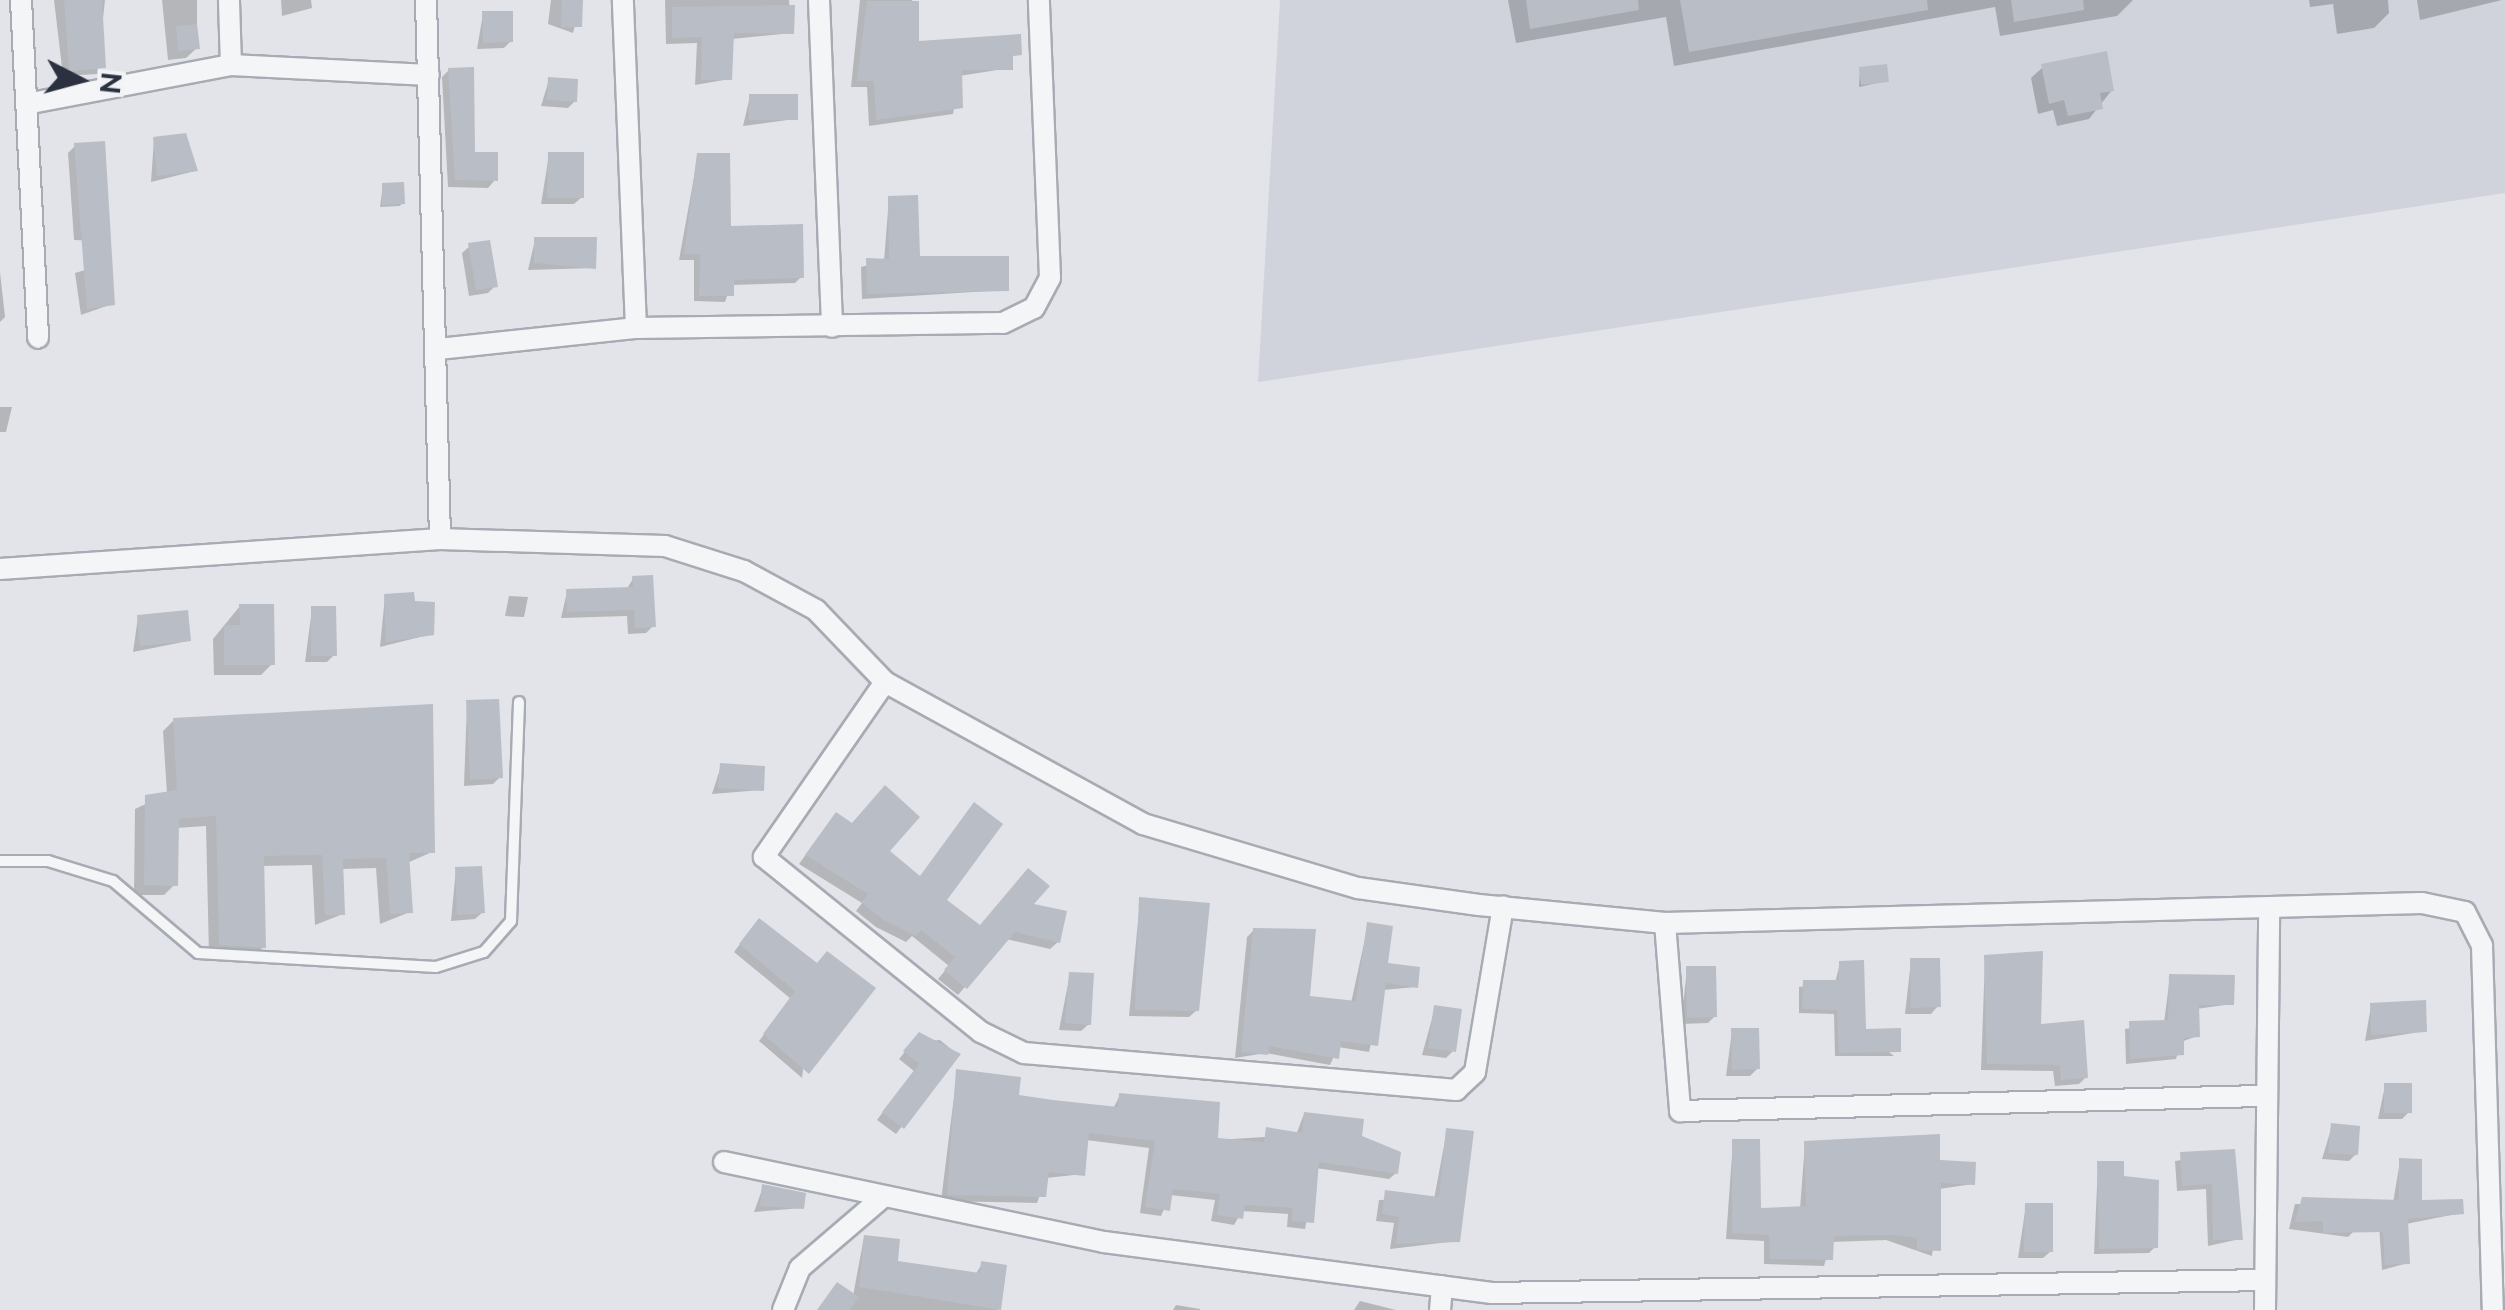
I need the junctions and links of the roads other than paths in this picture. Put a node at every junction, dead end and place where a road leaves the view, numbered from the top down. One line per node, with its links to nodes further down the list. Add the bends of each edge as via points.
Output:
1 (20, 0): 9 (street)
2 (229, 0): 7 (street)
3 (426, 0): 8 (street)
4 (623, 0): 11 (street)
5 (820, 0): 10 (street)
6 (1039, 0): 10 (street, via 1050,278 1034,308 1002,323)
7 (231, 64): 8 (street); 9 (street)
8 (428, 76): 13 (street)
9 (26, 104): 12 (street)
10 (832, 327): 11 (street)
11 (636, 328): 13 (street)
12 (38, 338)
13 (439, 349): 14 (street)
14 (440, 539): 15 (street); 16 (street, via 664,546 744,570 816,610)
15 (0, 569)
16 (885, 682): 19 (street, via 1143,824 1358,888); 19 (street, via 764,857 981,1032 1024,1053 1456,1090 1474,1072)
17 (520, 702): 18 (lane, via 511,921 484,952 436,967 198,953 113,881 48,861)
18 (0, 861)
19 (1503, 906): 21 (street)
20 (2269, 911): 21 (street); 22 (street); 30 (street, via 2422,903 2466,912 2482,946)
21 (1664, 923): 22 (street, via 1680,1110)
22 (2262, 1096): 25 (street)
23 (724, 1162): 24 (street)
24 (883, 1197): 26 (street, via 1104,1242); 27 (street, via 800,1268)
25 (2264, 1280): 26 (street, via 1492,1293); 29 (street)
26 (1442, 1286): 28 (street)
27 (782, 1310)
28 (1440, 1310)
29 (2265, 1310)
30 (2493, 1310)

